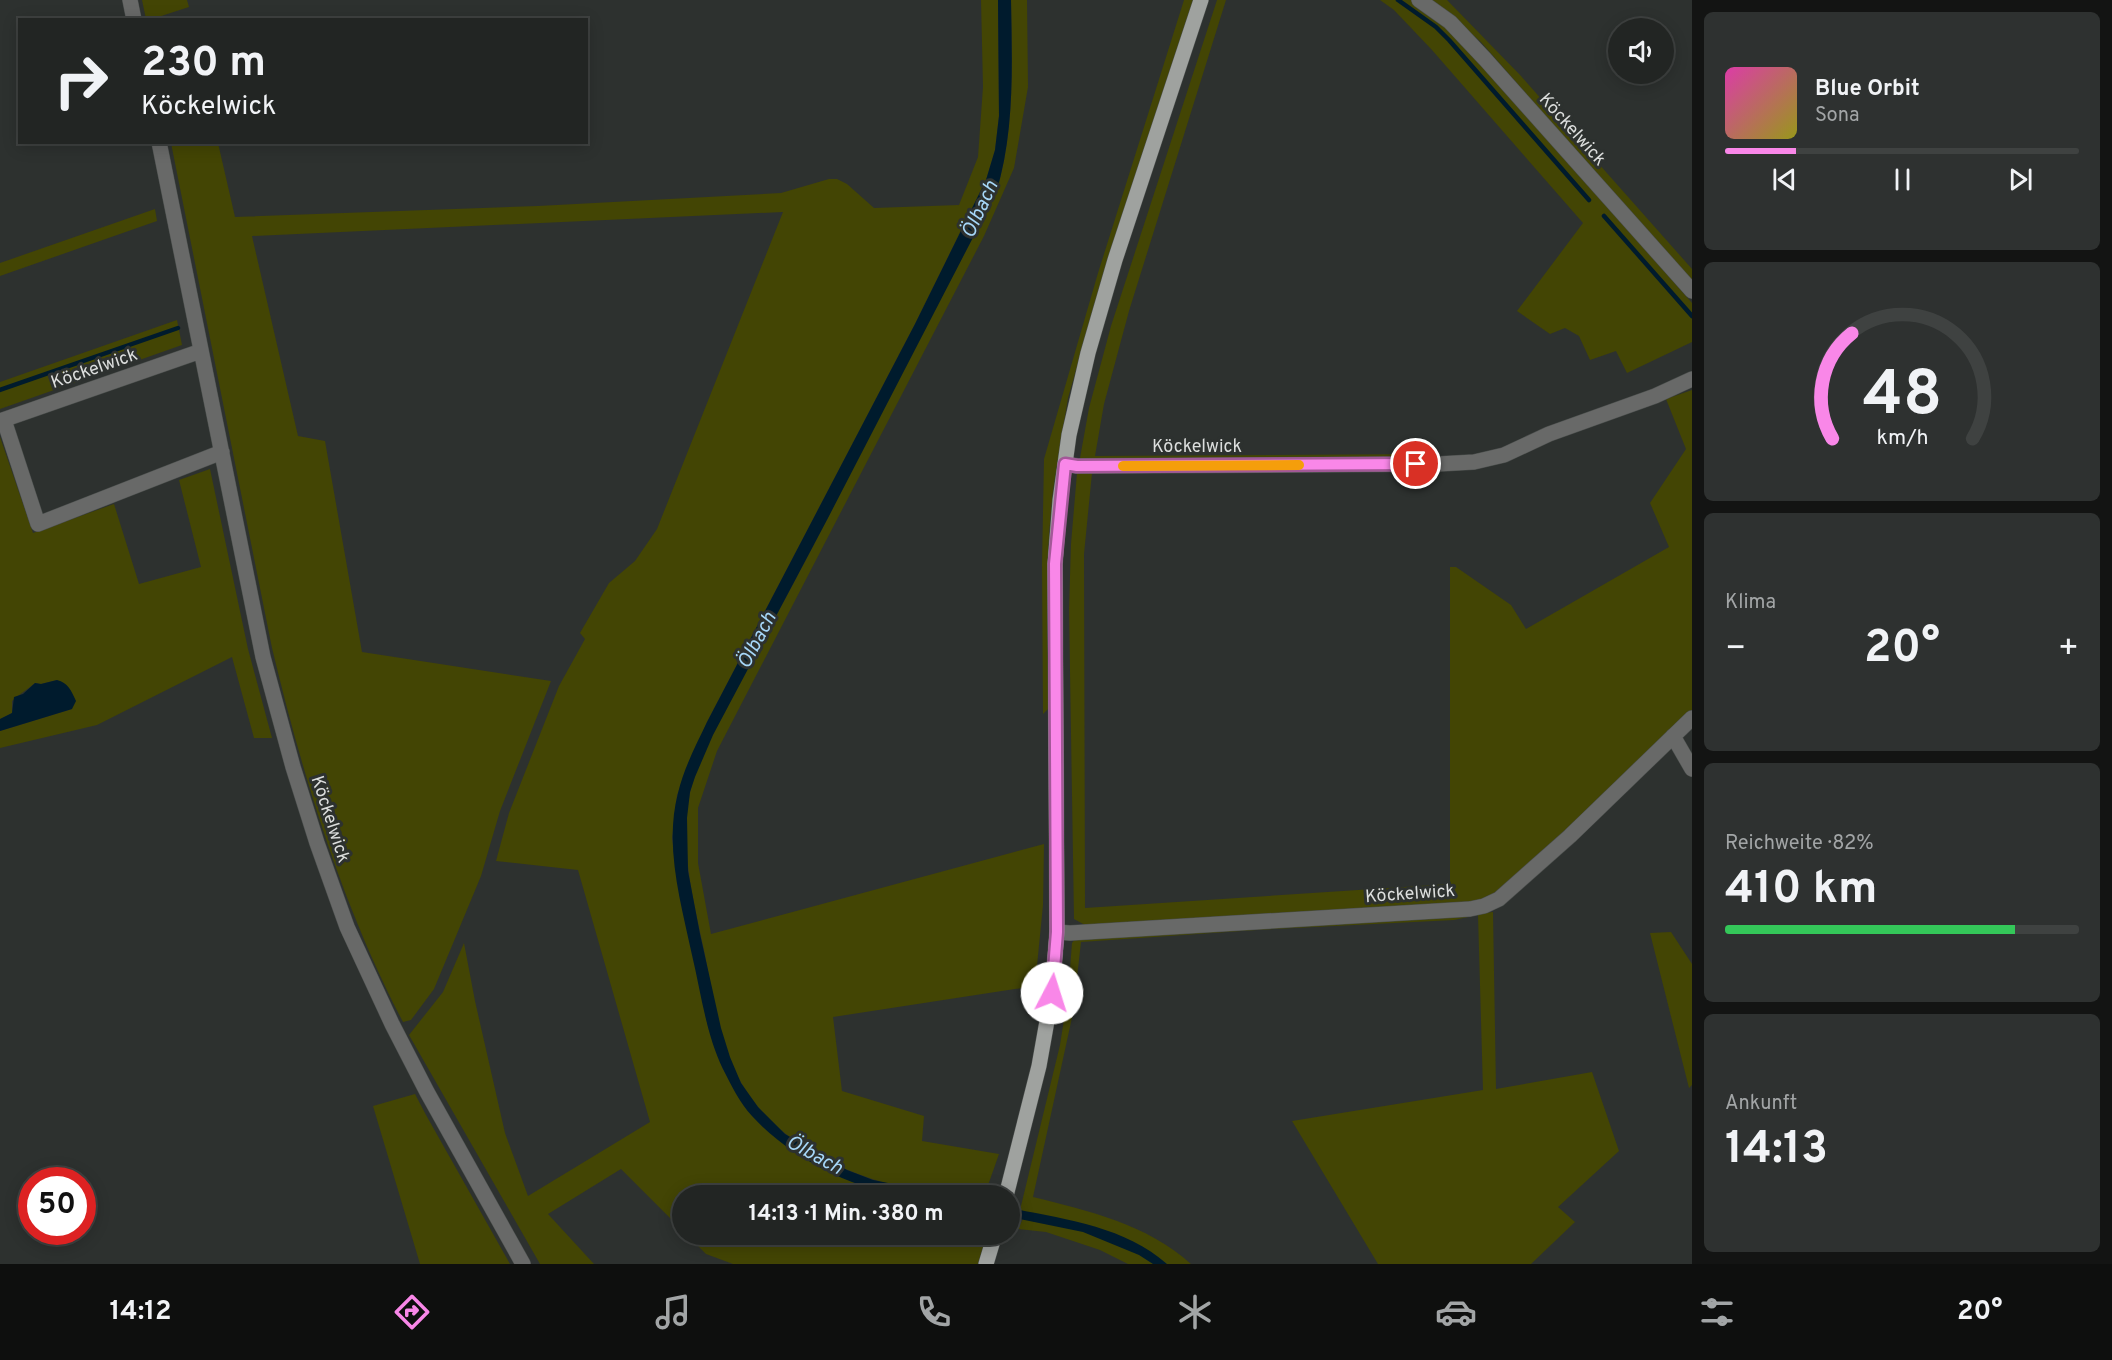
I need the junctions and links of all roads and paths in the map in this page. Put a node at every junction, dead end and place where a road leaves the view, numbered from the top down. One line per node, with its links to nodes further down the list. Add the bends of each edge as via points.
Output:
1 (130, 0): 4 (street)
2 (1201, 0): 11 (main road, via 1115,260 1091,343)
3 (1419, 0): 6 (street, Köckelwick, via 1449,22 1485,59)
4 (134, 18)
5 (159, 144): 7 (street, Köckelwick)
6 (1692, 291)
7 (201, 351): 9 (street, Köckelwick); 10 (street, Köckelwick)
8 (1692, 379): 11 (street, Köckelwick, via 1504,455 1474,462)
9 (2, 421): 10 (street, via 38,524)
10 (222, 452): 18 (street, Köckelwick, via 263,657 303,799 347,927 417,1073)
11 (1065, 464): 15 (main road, via 1055,564)
12 (1692, 718): 13 (street, Köckelwick)
13 (1673, 736): 14 (street); 15 (street, Köckelwick, via 1570,836 1499,899 1484,906)
14 (1692, 769)
15 (1057, 932): 16 (main road, via 1040,1066)
16 (1009, 1185)
17 (992, 1245): 19 (main road)
18 (524, 1264)
19 (986, 1264)

